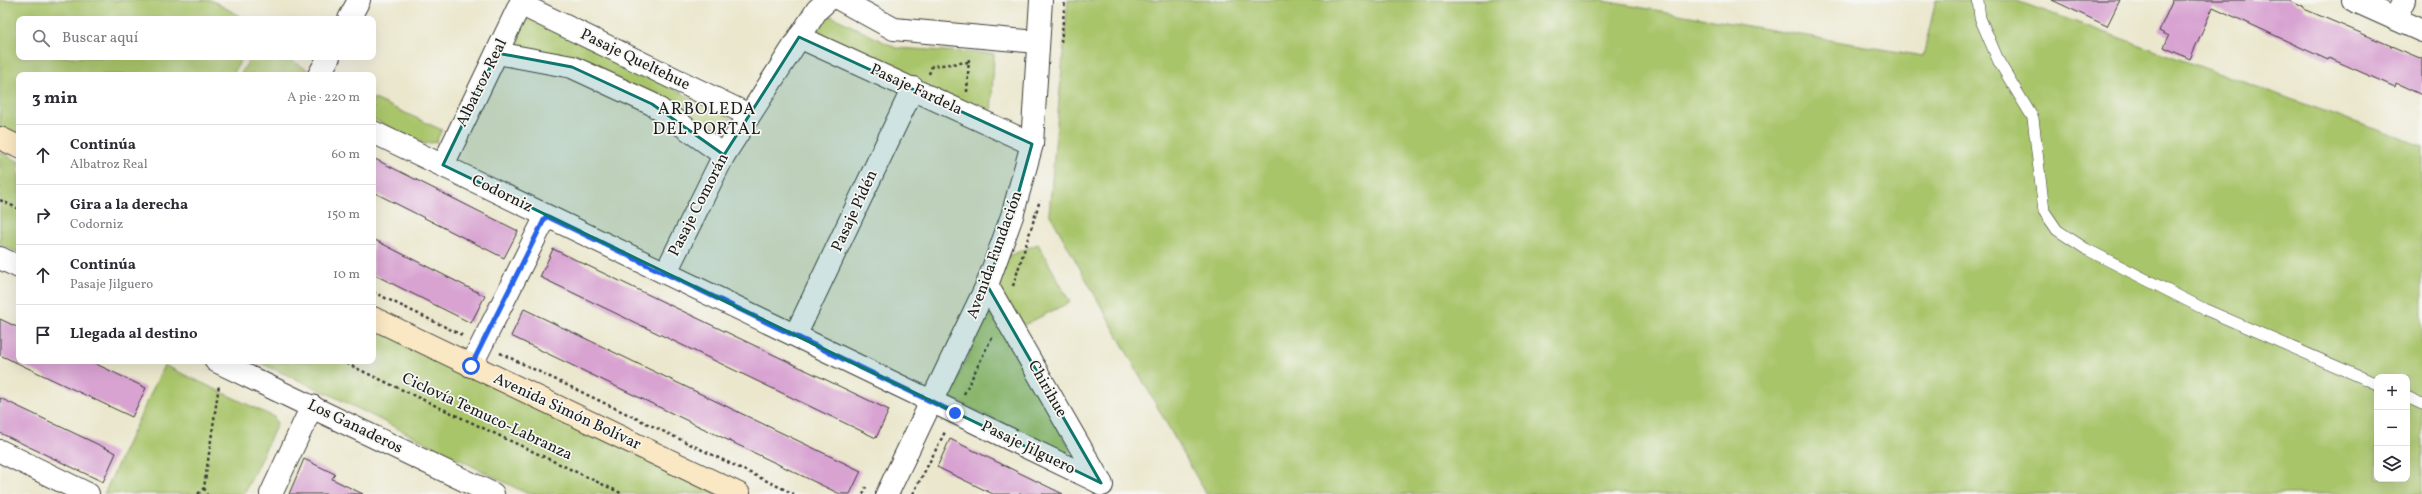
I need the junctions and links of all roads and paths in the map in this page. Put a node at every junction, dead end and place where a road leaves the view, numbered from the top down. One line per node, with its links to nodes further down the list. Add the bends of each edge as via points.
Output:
1 (359, 0): 9 (street)
2 (828, 0): 11 (street, Pasaje Comorán, via 817,10)
3 (841, 0): 12 (street, via 894,29)
4 (1041, 0): 12 (street, Avenida Fundación)
5 (1978, 0): 43 (lane, via 1980,18 1999,62 2033,118 2044,211 2057,230 2086,249 2204,309)
6 (2353, 0): 8 (street)
7 (521, 2): 14 (street, Albatroz Real); 21 (street, Pasaje Queltehue)
8 (2399, 9): 10 (street)
9 (351, 16)
10 (2422, 30)
11 (799, 37): 19 (street, Pasaje Fardela); 21 (street, Pasaje Comorán)
12 (1037, 42): 24 (street, Avenida Fundación)
13 (970, 53): 16 (path)
14 (497, 54): 26 (street, via 572,67 652,104); 27 (street, Albatroz Real)
15 (328, 60): 17 (street)
16 (969, 62): 18 (path, via 932,66 929,74); 20 (path)
17 (322, 72)
18 (936, 78)
19 (913, 88): 24 (street, Pasaje Fardela); 37 (street, Pasaje Pidén)
20 (966, 100)
21 (749, 115): 26 (street, Pasaje Comorán)
22 (376, 133): 27 (street, Codorniz)
23 (0, 138): 25 (street)
24 (1032, 144): 34 (street, Avenida Fundación, via 1012,216)
25 (16, 146)
26 (724, 155): 33 (street, Pasaje Comorán)
27 (443, 166): 30 (street, Codorniz)
28 (0, 200): 29 (path)
29 (16, 208)
30 (546, 216): 33 (street, Codorniz); 38 (street)
31 (0, 258): 32 (street)
32 (16, 266)
33 (666, 272): 37 (street, Codorniz)
34 (987, 285): 45 (street, Avenida Fundación); 51 (street, Chirihue)
35 (376, 293): 38 (path)
36 (376, 319): 42 (street, Avenida Simón Bolívar)
37 (796, 334): 45 (street, Codorniz)
38 (481, 344): 42 (street); 59 (path)
39 (220, 364): 50 (path)
40 (222, 364): 47 (street, Los Ganaderos)
41 (347, 364): 57 (path, Ciclovía Temuco-Labranza)
42 (471, 366): 58 (street, Avenida Simón Bolívar)
43 (2374, 383)
44 (2410, 398): 46 (lane)
45 (933, 402): 51 (street, Pasaje Jilguero); 61 (street, Avenida Fundación)
46 (2422, 404)
47 (312, 406): 55 (street); 56 (street, Los Ganaderos)
48 (0, 451): 52 (street)
49 (870, 480): 60 (path)
50 (204, 488): 53 (path); 54 (path)
51 (1104, 488)
52 (88, 494)
53 (198, 494)
54 (207, 494)
55 (271, 494)
56 (493, 494)
57 (623, 494)
58 (739, 494)
59 (794, 494)
60 (863, 494)
61 (887, 494)

